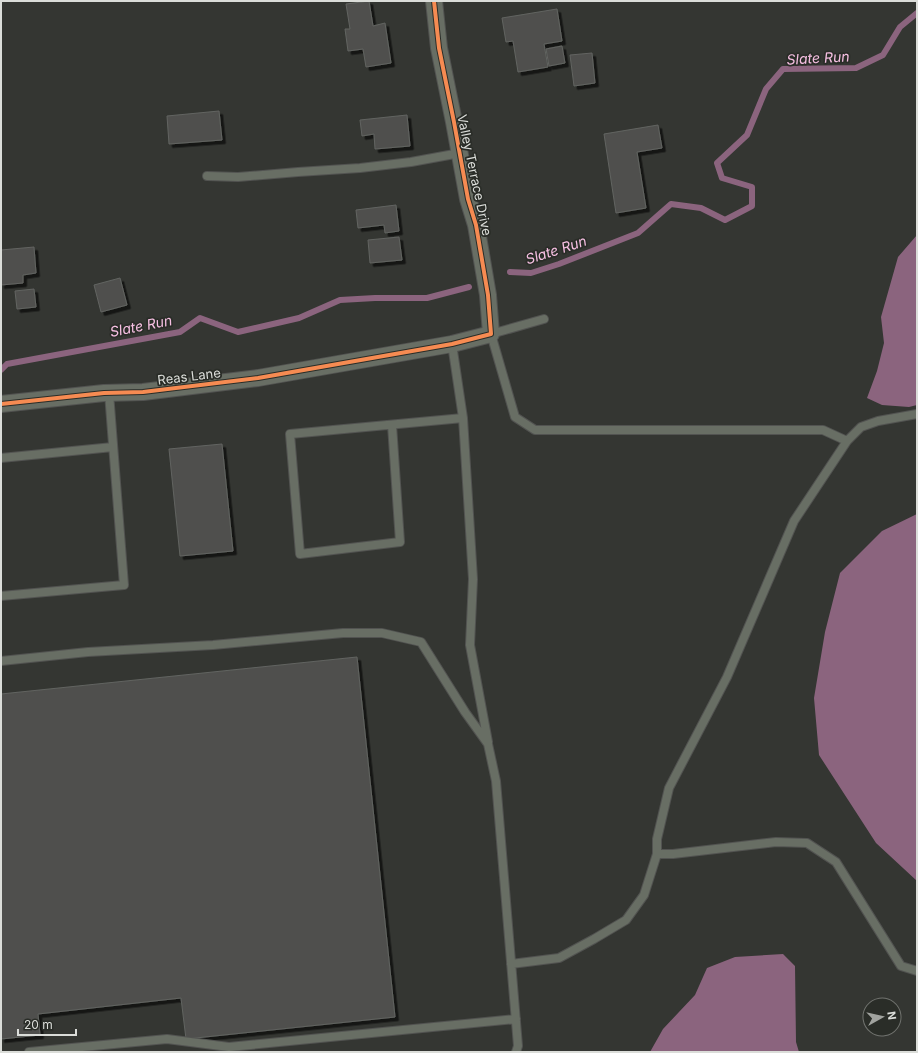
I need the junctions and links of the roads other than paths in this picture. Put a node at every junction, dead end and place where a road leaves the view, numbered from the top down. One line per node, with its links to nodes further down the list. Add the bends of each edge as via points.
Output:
1 (434, 1): 2 (street, Valley Terrace Drive, via 439,48)
2 (460, 153): 3 (lane, via 360,168 238,177); 5 (street, Valley Terrace Drive, via 488,295)
3 (207, 176)
4 (544, 319): 5 (lane)
5 (491, 334): 6 (street); 12 (lane, via 515,417 536,430 822,430)
6 (452, 344): 7 (street, Reas Lane, via 258,378 143,392); 10 (lane)
7 (109, 393): 8 (street, Reas Lane); 13 (lane)
8 (1, 404)
9 (917, 414): 12 (lane, via 872,423 861,428)
10 (464, 418): 11 (lane); 17 (lane, via 473,579 470,644)
11 (392, 425): 11 (lane, via 290,434 300,554 400,542)
12 (847, 441): 18 (lane, via 794,521 727,677 669,788 657,839)
13 (113, 447): 14 (lane); 15 (lane, via 124,585)
14 (1, 458)
15 (1, 596)
16 (1, 661): 17 (lane, via 343,632 382,633 421,642)
17 (488, 744): 19 (lane, via 496,781)
18 (658, 854): 19 (lane, via 644,895 626,920 559,958); 20 (lane, via 776,842 807,843 836,862 901,966)
19 (511, 964): 21 (lane)
20 (917, 971)
21 (516, 1019): 22 (lane, via 229,1047 167,1039); 23 (lane)
22 (30, 1052)
23 (516, 1052)

